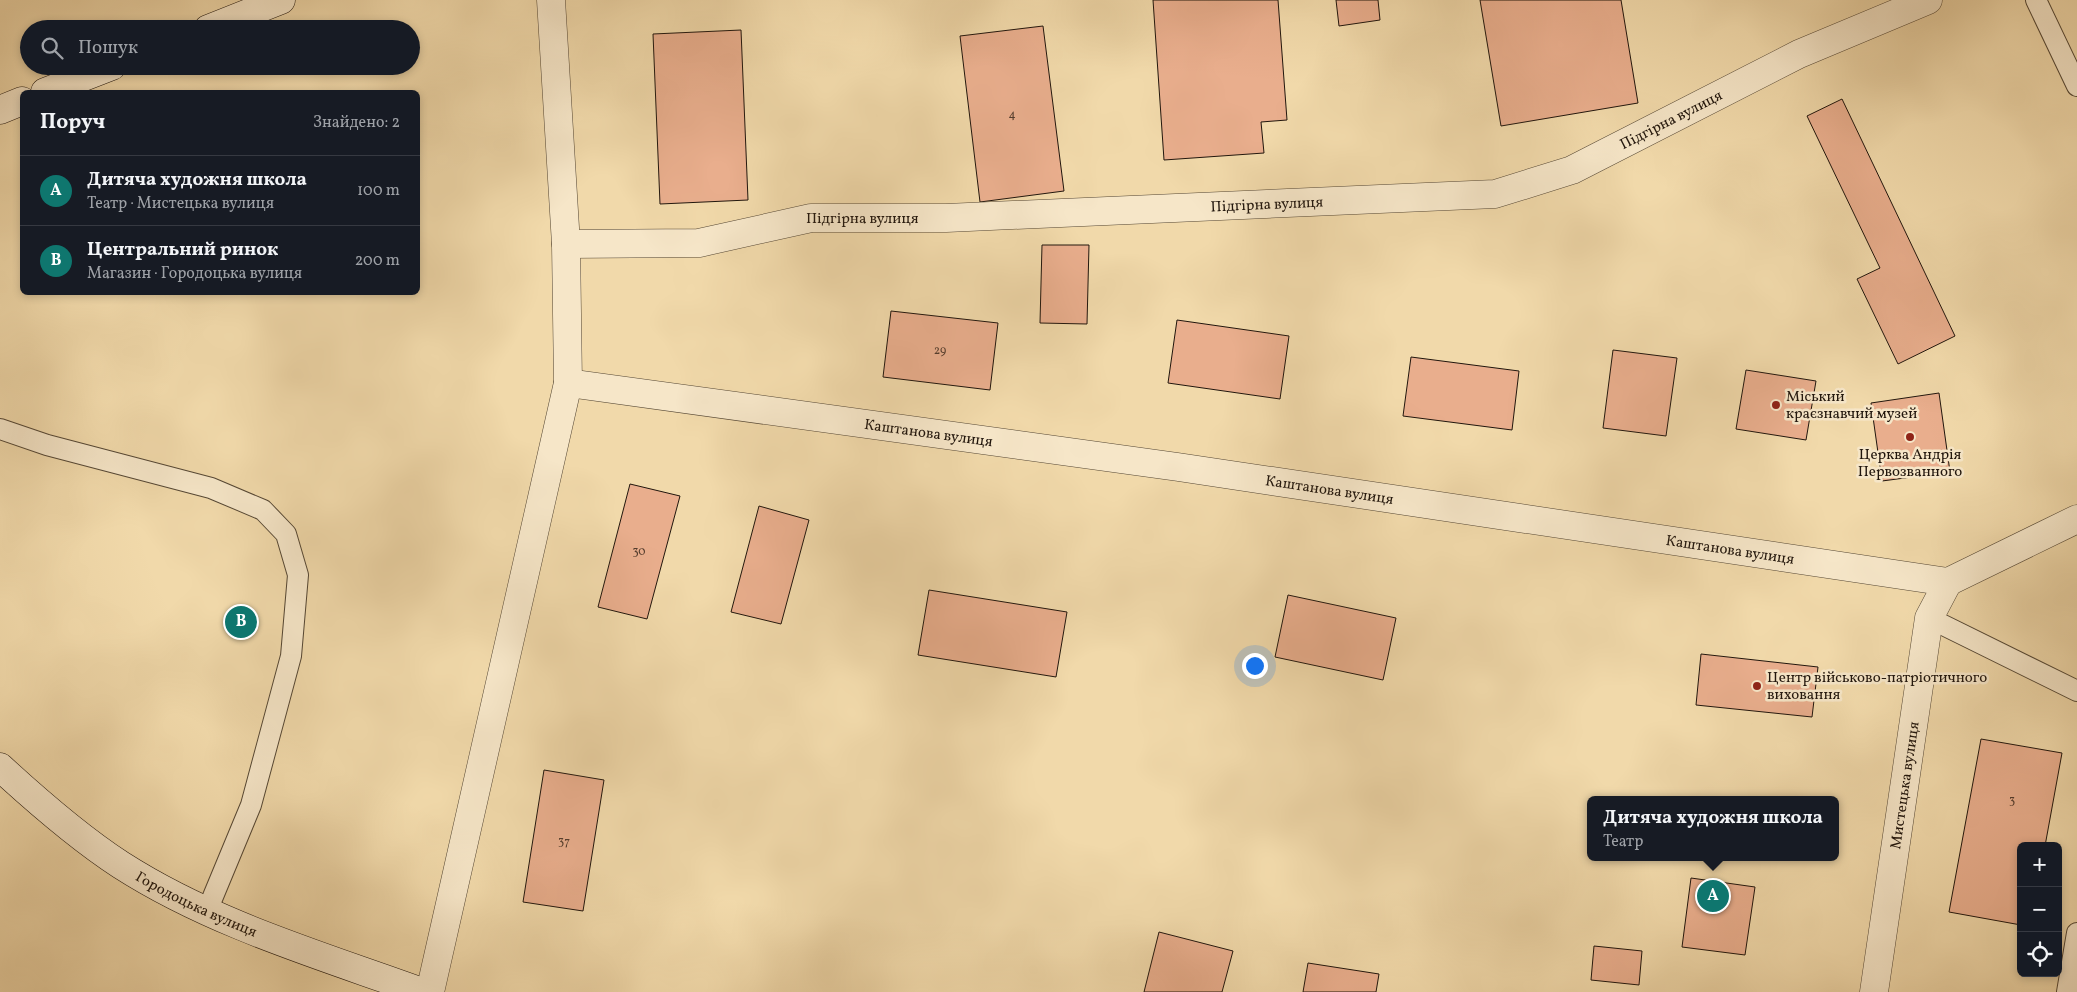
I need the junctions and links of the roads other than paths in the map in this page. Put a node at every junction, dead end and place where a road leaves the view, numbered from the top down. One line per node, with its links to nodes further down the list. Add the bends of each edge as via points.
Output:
1 (281, 0): 5 (street)
2 (551, 0): 11 (street)
3 (1928, 0): 11 (street, Підгірна вулиця, via 1799,54 1572,170 1494,194 946,218 811,218 699,243)
4 (2036, 0): 7 (lane)
5 (231, 20)
6 (89, 75): 8 (street)
7 (2077, 86)
8 (50, 90)
9 (20, 103): 10 (street)
10 (0, 110)
11 (566, 244): 12 (street)
12 (568, 383): 15 (street, Каштанова вулиця, via 1178,467); 22 (street)
13 (0, 429): 19 (lane, via 47,446 212,488 263,510 286,534 298,574 291,656 251,805)
14 (2077, 519): 15 (street)
15 (1948, 582): 16 (street, Мистецька вулиця)
16 (1929, 618): 17 (lane); 23 (street, Мистецька вулиця)
17 (2077, 691)
18 (0, 767): 19 (street, Городоцька вулиця, via 37,802 121,865)
19 (207, 911): 21 (street, Городоцька вулиця, via 260,934)
20 (2077, 933): 24 (lane)
21 (422, 992)
22 (430, 992)
23 (1874, 992)
24 (2067, 992)

